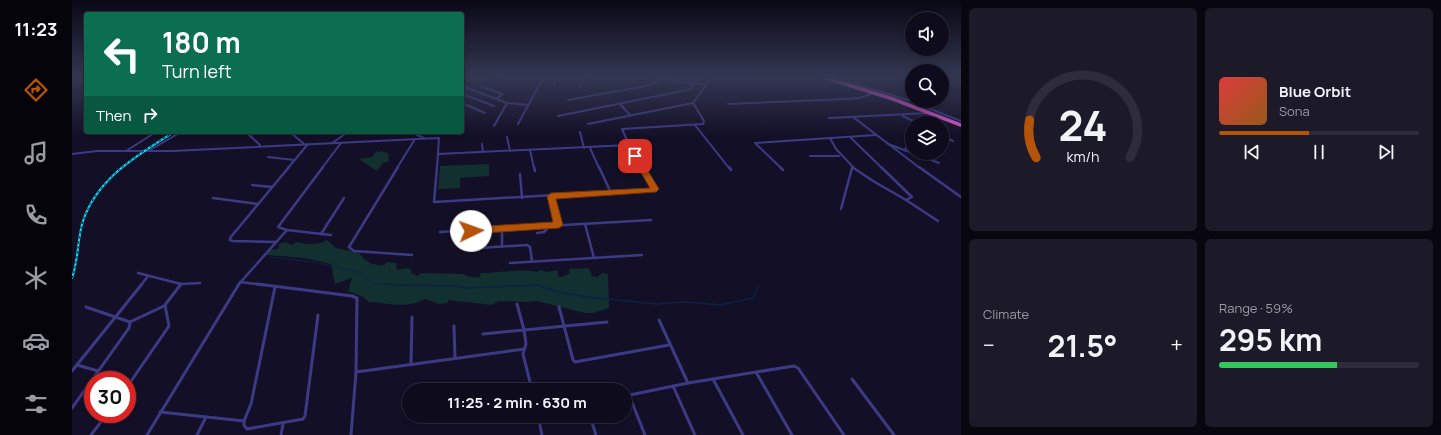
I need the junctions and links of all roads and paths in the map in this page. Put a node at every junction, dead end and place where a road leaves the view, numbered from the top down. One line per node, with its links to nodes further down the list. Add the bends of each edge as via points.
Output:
1 (471, 97): 18 (street)
2 (492, 97): 10 (street)
3 (533, 97): 17 (street)
4 (583, 97): 11 (street)
5 (652, 97): 15 (street)
6 (697, 97): 14 (street)
7 (860, 97): 16 (street)
8 (889, 97): 20 (highway)
9 (899, 97): 27 (street)
10 (497, 99): 13 (street)
11 (568, 100)
12 (464, 103): 19 (street)
13 (507, 103): 17 (street); 32 (street)
14 (693, 103): 23 (street); 30 (street, via 704,123)
15 (620, 104): 22 (street); 23 (street)
16 (728, 104)
17 (528, 105): 28 (street)
18 (494, 106)
19 (485, 113)
20 (932, 113): 21 (street); 31 (highway)
21 (902, 115): 24 (street); 25 (street)
22 (558, 116)
23 (630, 116): 29 (street)
24 (853, 117): 26 (street); 40 (street)
25 (905, 117)
26 (830, 118)
27 (961, 121)
28 (518, 124)
29 (588, 124)
30 (695, 124): 55 (street, via 622,129); 73 (street)
31 (961, 125)
32 (494, 126)
33 (580, 132): 56 (street)
34 (153, 134): 61 (street)
35 (178, 134): 58 (street)
36 (248, 134): 54 (street)
37 (292, 134): 51 (street)
38 (345, 134): 50 (street)
39 (415, 134): 45 (street)
40 (876, 135): 43 (street); 49 (street)
41 (507, 137): 62 (street)
42 (830, 138): 43 (street); 68 (street); 74 (street, via 755,143)
43 (850, 138): 85 (street, via 912,196)
44 (415, 139): 45 (street); 48 (street); 102 (street, via 348,247 354,251)
45 (424, 139): 65 (street, via 439,138)
46 (949, 140): 47 (street)
47 (952, 141)
48 (341, 142): 50 (street); 94 (street, via 278,227)
49 (885, 142): 60 (street); 81 (street)
50 (331, 143): 52 (street)
51 (305, 144): 52 (street); 54 (street)
52 (309, 144): 69 (street)
53 (482, 144): 63 (street)
54 (260, 145): 58 (street)
55 (629, 145): 57 (street); 79 (street, via 655,189)
56 (584, 148): 57 (street); 59 (street)
57 (590, 148): 79 (street)
58 (150, 150): 61 (street)
59 (530, 150): 62 (street); 75 (street)
60 (905, 150)
61 (126, 151): 64 (street, via 94,150)
62 (510, 151): 63 (street)
63 (483, 152): 65 (street)
64 (72, 154)
65 (438, 154): 84 (street, via 434,202)
66 (268, 156): 69 (street)
67 (810, 156): 68 (street)
68 (839, 156): 72 (street)
69 (294, 160): 78 (street)
70 (929, 160): 71 (street)
71 (939, 164)
72 (852, 168): 85 (street); 87 (street)
73 (731, 170)
74 (783, 170)
75 (535, 171)
76 (520, 174): 84 (street)
77 (252, 185): 78 (street)
78 (272, 187): 86 (street)
79 (611, 193): 80 (street)
80 (551, 196): 84 (street); 91 (street)
81 (961, 197)
82 (213, 198): 86 (street)
83 (344, 198): 97 (street)
84 (522, 198)
85 (906, 200): 89 (street)
86 (259, 204): 99 (street, via 230,240)
87 (841, 209)
88 (651, 220): 90 (street)
89 (938, 220)
90 (585, 224): 91 (street); 104 (street)
91 (559, 225): 92 (street)
92 (546, 226): 93 (street); 96 (street, via 544,232)
93 (502, 229): 95 (street); 100 (street)
94 (287, 230): 97 (street); 99 (street)
95 (440, 232)
96 (537, 233)
97 (321, 234): 98 (street)
98 (331, 235)
99 (276, 242): 110 (street)
100 (502, 247): 101 (street); 105 (street, via 528,246)
101 (464, 249)
102 (412, 255)
103 (642, 255): 104 (street)
104 (594, 258): 105 (street)
105 (532, 261): 106 (street)
106 (510, 263)
107 (138, 273): 108 (street)
108 (148, 276): 111 (street); 118 (street)
109 (200, 282): 111 (street)
110 (240, 282): 112 (street); 146 (street)
111 (181, 284): 114 (street)
112 (275, 287): 134 (street, via 357,298); 148 (street, via 251,404)
113 (517, 304): 125 (street)
114 (165, 306): 121 (street); 136 (street, via 169,326)
115 (86, 307): 118 (street)
116 (559, 307): 124 (street)
117 (318, 315): 150 (street, via 305,416 301,420)
118 (116, 316): 121 (street); 131 (street)
119 (412, 317): 130 (street)
120 (659, 320): 127 (street)
121 (130, 322): 133 (street, via 129,328)
122 (607, 322): 124 (street)
123 (454, 326): 129 (street)
124 (564, 327): 125 (street); 127 (street, via 573,360 576,362)
125 (524, 330): 126 (street); 128 (street)
126 (483, 334)
127 (669, 345): 140 (street)
128 (524, 349): 129 (street); 139 (street)
129 (455, 357): 130 (street)
130 (411, 364): 134 (street)
131 (77, 365): 132 (street); 133 (street)
132 (72, 371)
133 (98, 371)
134 (356, 372): 157 (street)
135 (756, 372): 137 (street); 163 (street); 164 (street, via 794,366 798,368)
136 (136, 373)
137 (713, 379): 140 (street); 162 (street)
138 (852, 379): 165 (street)
139 (530, 383)
140 (688, 383): 141 (street)
141 (673, 386): 143 (street); 161 (street)
142 (84, 391): 145 (street)
143 (632, 394)
144 (632, 406): 160 (street)
145 (72, 408)
146 (160, 412): 147 (street); 154 (street)
147 (206, 417): 148 (street); 155 (street)
148 (244, 421): 150 (street, via 244,426 248,429)
149 (100, 423): 153 (street)
150 (283, 423): 156 (street)
151 (539, 423): 158 (street)
152 (592, 423): 159 (street)
153 (91, 435)
154 (147, 435)
155 (197, 435)
156 (281, 435)
157 (351, 435)
158 (542, 435)
159 (596, 435)
160 (645, 435)
161 (695, 435)
162 (743, 435)
163 (792, 435)
164 (844, 435)
165 (894, 435)

